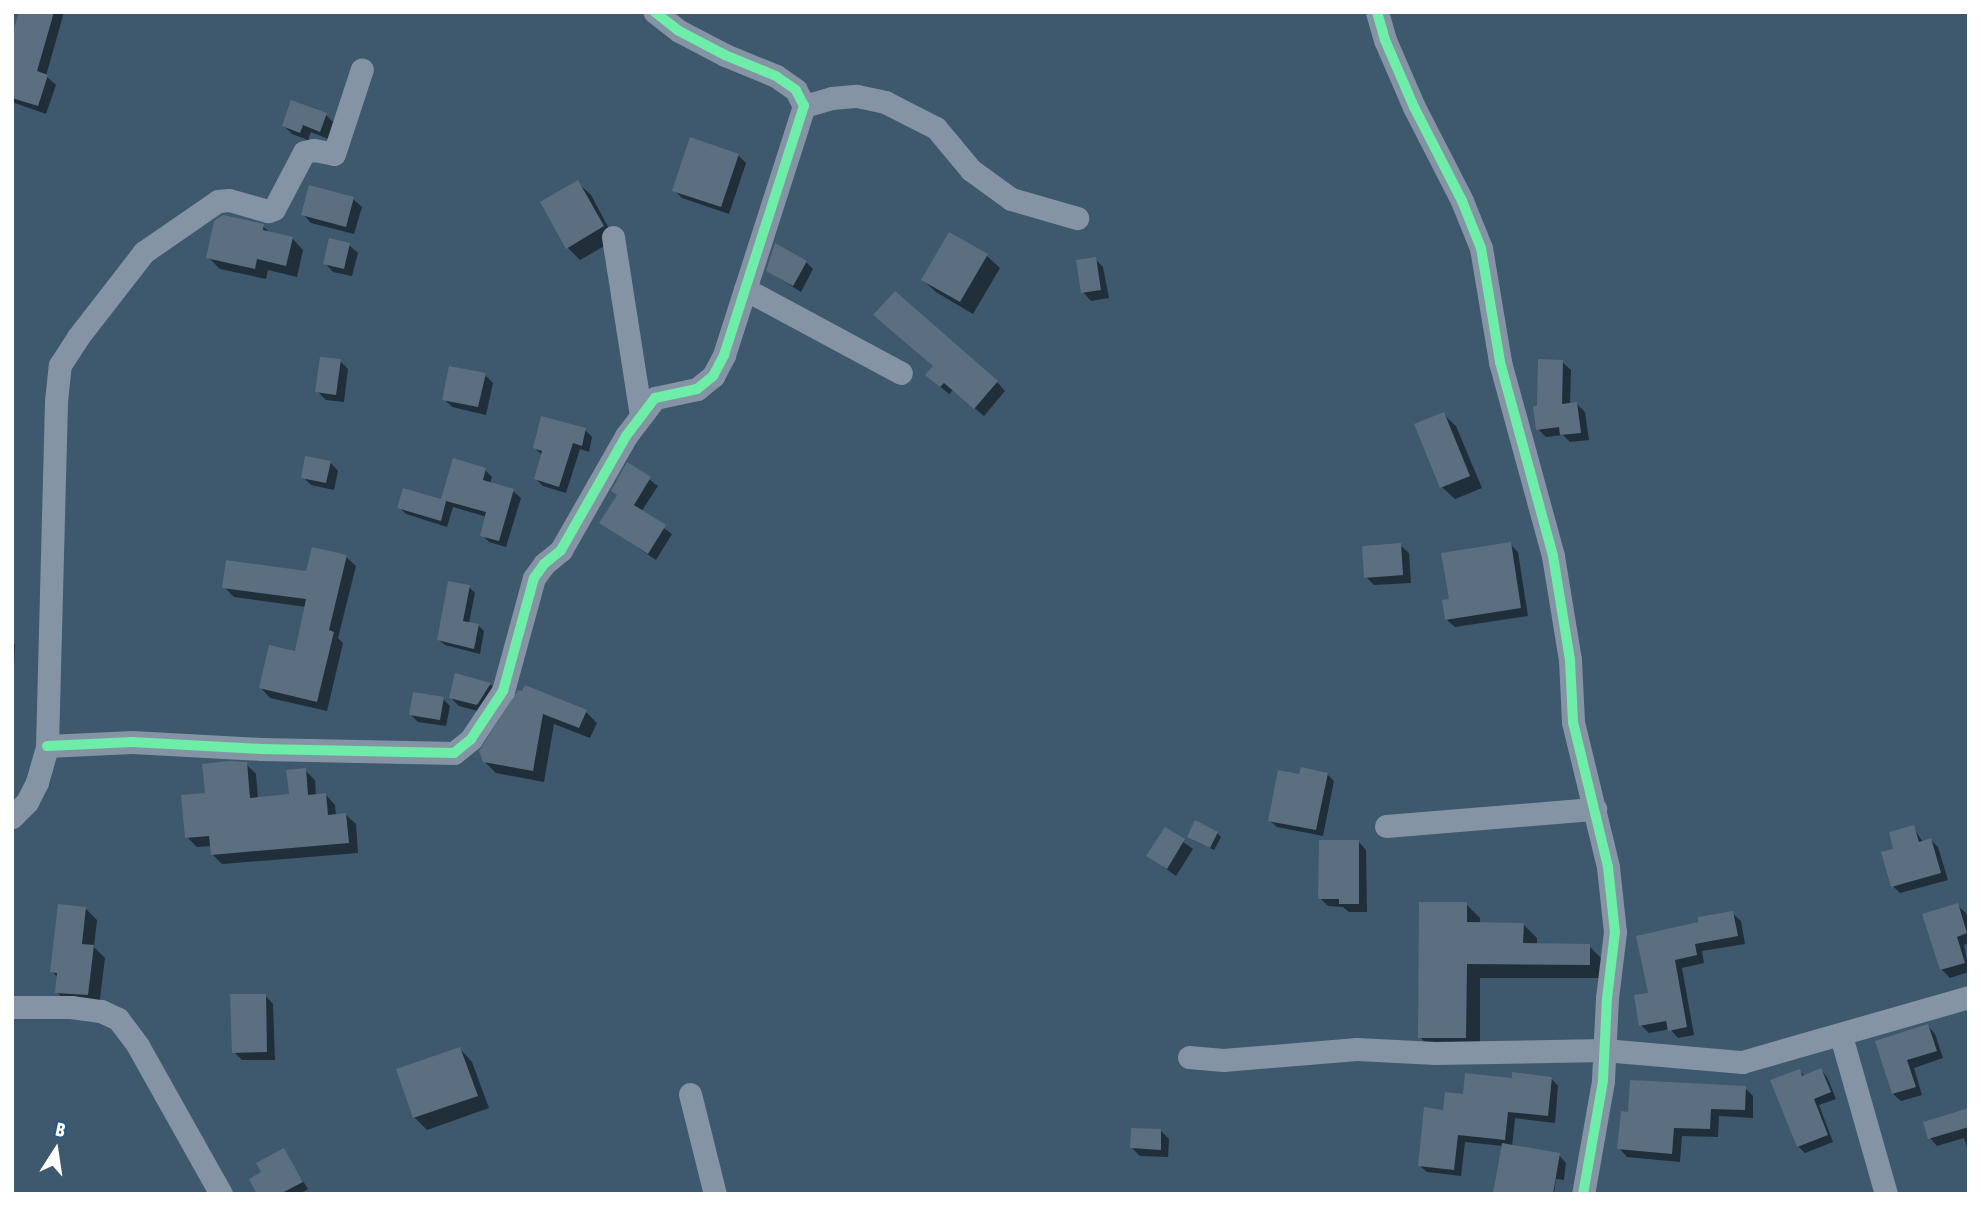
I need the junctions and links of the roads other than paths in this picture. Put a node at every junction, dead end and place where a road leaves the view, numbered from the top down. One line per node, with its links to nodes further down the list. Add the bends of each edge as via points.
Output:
1 (655, 12): 4 (street, via 679,31 776,76 796,90)
2 (1377, 12): 11 (street, via 1414,107 1462,201 1480,248 1500,362 1553,556 1570,660 1573,722)
3 (362, 69): 10 (street, via 334,154 304,152 274,209 218,201 144,252 60,365)
4 (804, 106): 5 (street, via 858,96 885,102 936,128 971,170 1011,199); 7 (street)
5 (1077, 218)
6 (613, 237): 9 (street)
7 (745, 289): 8 (street); 9 (street, via 713,376 697,389 655,398)
8 (901, 373)
9 (641, 416): 10 (street, via 561,550 534,578 503,691 471,739 454,753 132,742)
10 (47, 747): 12 (street, via 27,802)
11 (1595, 810): 13 (street); 17 (street, via 1608,867 1615,932)
12 (12, 817)
13 (1387, 826)
14 (1969, 997): 16 (street)
15 (12, 1007): 20 (street, via 71,1007 101,1011 118,1019 138,1046)
16 (1841, 1036): 17 (street, via 1742,1062); 23 (street)
17 (1604, 1050): 18 (street, via 1435,1053 1357,1049 1223,1060); 22 (street)
18 (1189, 1057)
19 (690, 1094): 21 (street)
20 (221, 1194)
21 (715, 1194)
22 (1583, 1194)
23 (1886, 1194)

